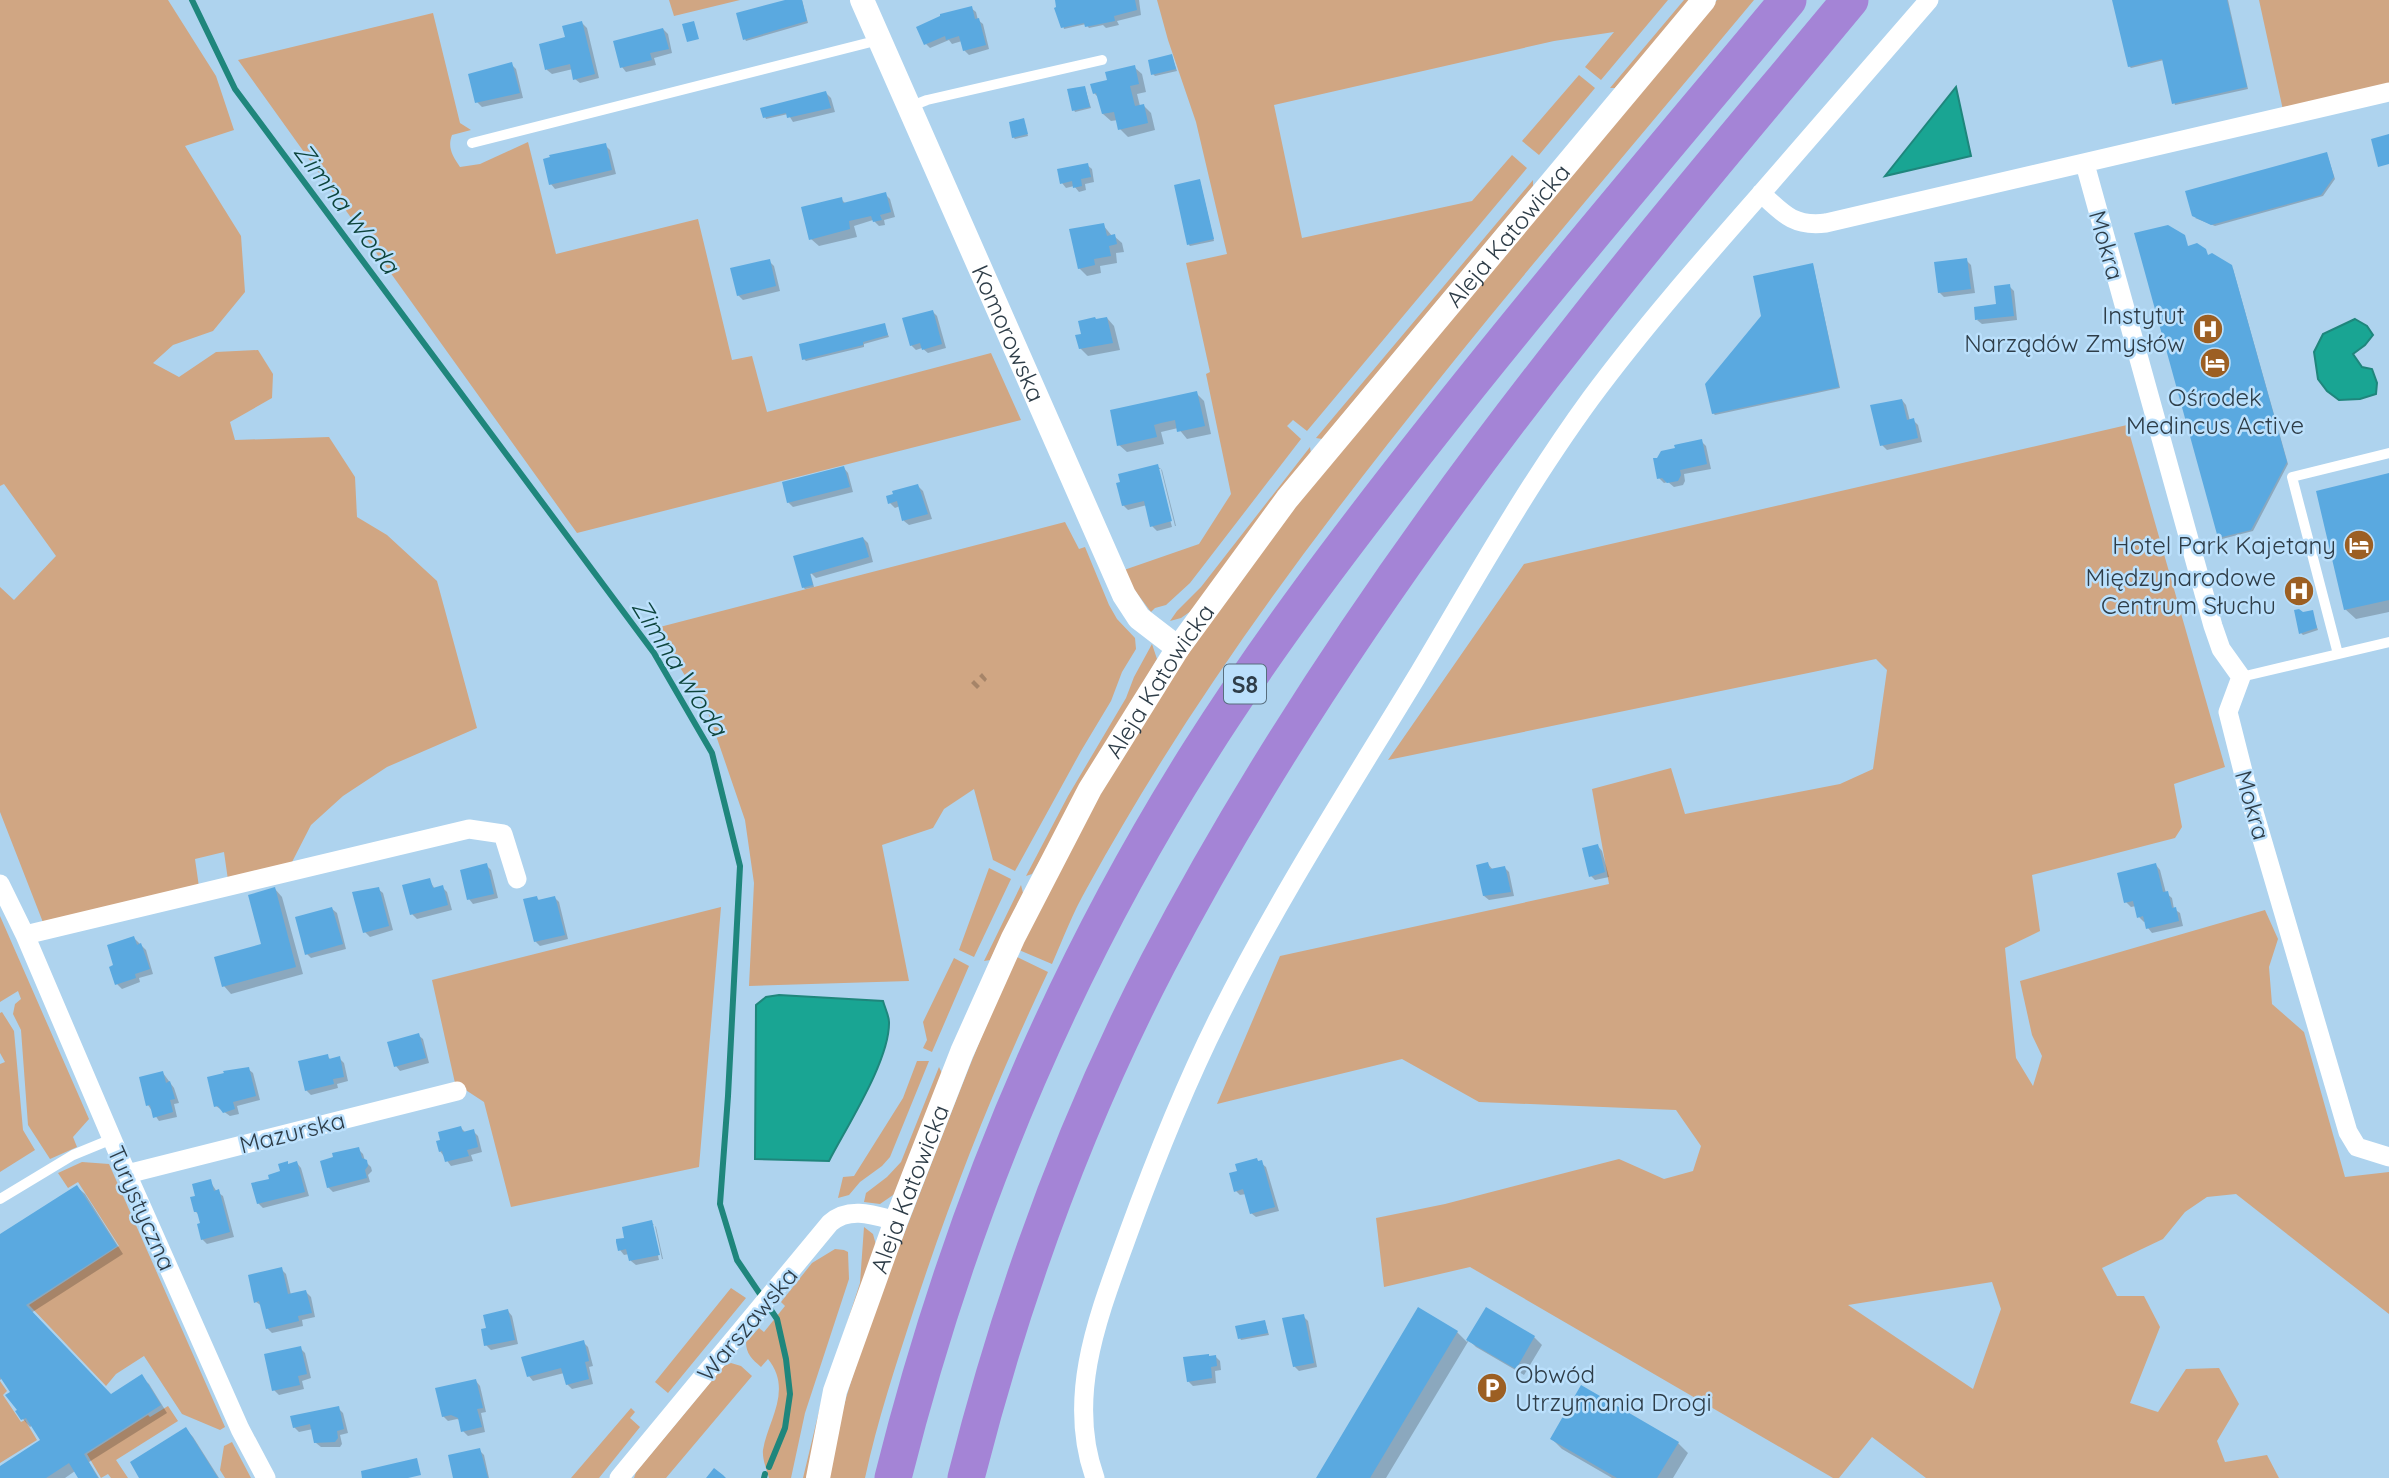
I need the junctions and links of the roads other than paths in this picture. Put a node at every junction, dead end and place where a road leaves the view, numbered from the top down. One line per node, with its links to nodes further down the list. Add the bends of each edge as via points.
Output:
1 (862, 0): 6 (street, Komorowska)
2 (1704, 0): 15 (street, Aleja Katowicka, via 1325,452)
3 (1788, 0): 30 (highway, S8, via 1363,518 1199,752 1091,942 1013,1115 957,1257)
4 (1850, 0): 31 (highway, via 1651,239 1514,414 1335,664 1258,787 1157,965 1078,1136 1024,1277)
5 (1929, 0): 12 (street)
6 (880, 40): 9 (street, Komorowska); 10 (lane)
7 (1102, 60): 9 (lane)
8 (2389, 92): 11 (street)
9 (909, 107): 15 (street, Komorowska, via 1124,595 1139,618)
10 (472, 142)
11 (2085, 164): 12 (street, via 1818,224 1792,220); 17 (street, Mokra, via 2213,626 2221,649)
12 (1761, 193): 32 (street, via 1665,302 1540,473 1296,876 1225,1005 1146,1183 1091,1346 1083,1413)
13 (2389, 453): 16 (lane, via 2292,477)
14 (2389, 642): 16 (lane)
15 (1178, 648): 26 (street, Aleja Katowicka, via 1090,789 1023,917 962,1052)
16 (2337, 654): 17 (lane)
17 (2241, 677): 23 (street, Mokra, via 2228,715 2348,1132 2357,1147)
18 (517, 879): 20 (street, via 503,834 469,829)
19 (0, 884): 20 (street, Turystyczna)
20 (25, 935): 22 (street, Turystyczna)
21 (457, 1091): 24 (street, Mazurska)
22 (112, 1139): 24 (street, Turystyczna); 25 (lane, via 73,1155)
23 (2389, 1157)
24 (127, 1174): 27 (street, Turystyczna)
25 (0, 1199)
26 (896, 1221): 28 (street, Warszawska, via 863,1214 837,1217); 29 (street, Aleja Katowicka, via 835,1391)
27 (266, 1478)
28 (619, 1478)
29 (818, 1478)
30 (893, 1478)
31 (966, 1478)
32 (1095, 1478)

